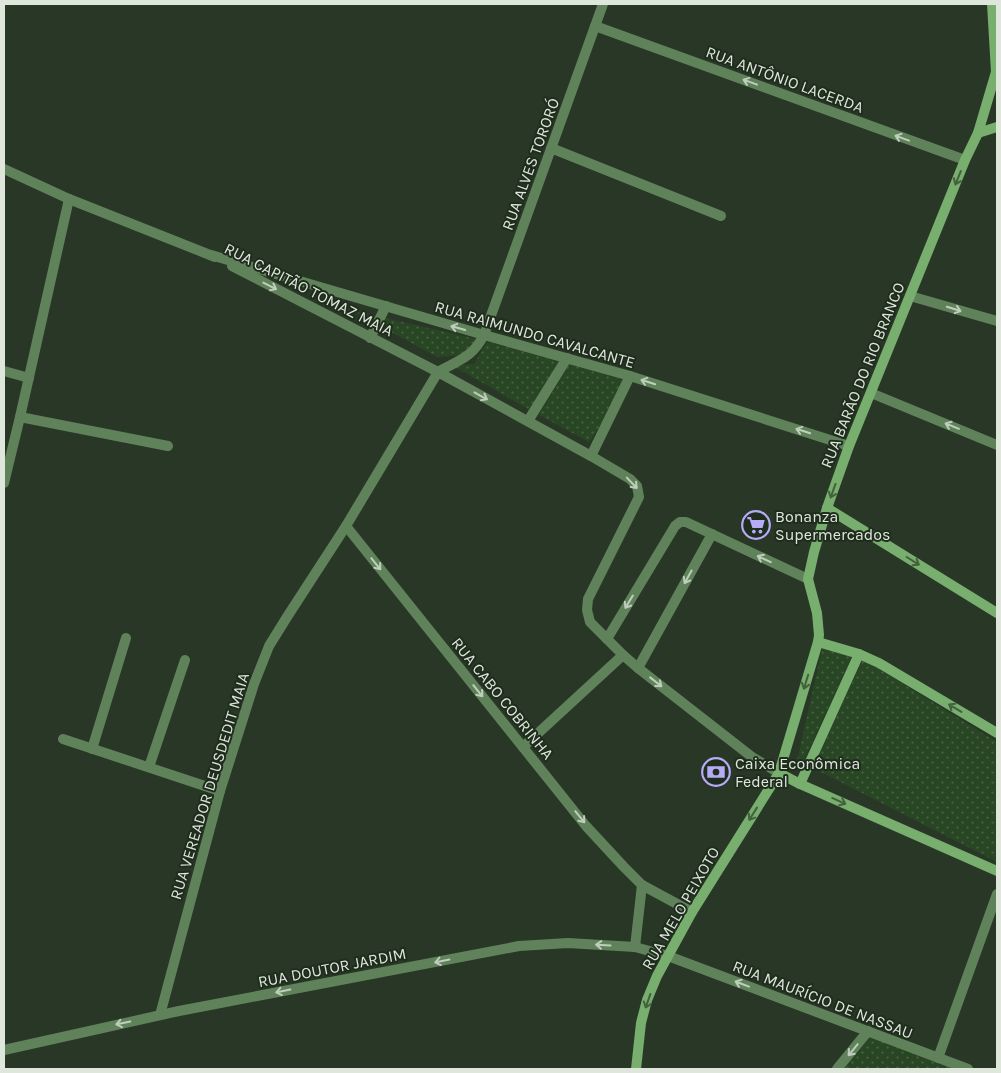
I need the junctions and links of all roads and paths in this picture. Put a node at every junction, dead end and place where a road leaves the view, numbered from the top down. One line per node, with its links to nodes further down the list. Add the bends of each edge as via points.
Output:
1 (604, 4): 3 (street, RUA ALVES TORORÓ)
2 (992, 4): 5 (main road, RUA BARÃO DO RIO BRANCO, via 996,72)
3 (595, 26): 6 (street, RUA ALVES TORORÓ); 7 (street, RUA ANTÔNIO LACERDA, one-way to 3)
4 (997, 127): 5 (main road)
5 (978, 134): 7 (main road, RUA BARÃO DO RIO BRANCO)
6 (551, 148): 10 (street); 15 (street, RUA ALVES TORORÓ)
7 (965, 160): 12 (main road, RUA BARÃO DO RIO BRANCO, one-way to 12)
8 (4, 169): 9 (street, RUA CAPITÃO TOMAZ MAIA)
9 (69, 199): 11 (street, RUA CAPITÃO TOMAZ MAIA); 21 (street)
10 (721, 216)
11 (211, 255): 13 (street, RUA RAIMUNDO CAVALCANTE); 16 (street, RUA CAPITÃO TOMAZ MAIA, one-way to 16)
12 (910, 296): 14 (street, one-way to 14); 22 (main road, RUA BARÃO DO RIO BRANCO)
13 (386, 306): 15 (street, RUA RAIMUNDO CAVALCANTE, one-way to 13); 16 (street)
14 (997, 321)
15 (484, 335): 17 (street, RUA RAIMUNDO CAVALCANTE); 19 (street, RUA ALVES TORORÓ, via 473,352)
16 (370, 338): 19 (street, RUA CAPITÃO TOMAZ MAIA)
17 (567, 358): 20 (street, RUA RAIMUNDO CAVALCANTE); 24 (street)
18 (4, 371): 21 (street)
19 (438, 372): 24 (street, RUA CAPITÃO TOMAZ MAIA, one-way to 24); 31 (street, RUA VEREADOR DEUSDEDIT MAIA)
20 (630, 376): 27 (street, RUA RAIMUNDO CAVALCANTE, one-way to 20); 28 (street)
21 (29, 378): 23 (street)
22 (871, 393): 25 (street, one-way to 22); 27 (main road, RUA BARÃO DO RIO BRANCO)
23 (20, 417): 26 (street); 29 (street)
24 (528, 421): 28 (street, RUA CAPITÃO TOMAZ MAIA)
25 (997, 445)
26 (168, 446)
27 (849, 446): 30 (main road, RUA BARÃO DO RIO BRANCO, one-way to 30)
28 (591, 456): 36 (street, RUA CAPITÃO TOMAZ MAIA, one-way to 36, via 630,479 637,486 639,497 588,599 590,622)
29 (4, 483)
30 (827, 508): 33 (main road, RUA BARÃO DO RIO BRANCO); 34 (main road, one-way to 34)
31 (346, 526): 44 (street, RUA CABO COBRINHA, one-way to 44); 49 (street, RUA VEREADOR DEUSDEDIT MAIA, via 269,646)
32 (712, 534): 33 (street, one-way to 32); 36 (street, one-way to 36, via 686,522 675,526); 41 (street, one-way to 41)
33 (808, 579): 37 (main road, RUA BARÃO DO RIO BRANCO, via 817,613)
34 (997, 613)
35 (126, 638): 45 (street)
36 (607, 639): 39 (street)
37 (818, 639): 38 (main road); 47 (main road, RUA MELO PEIXOTO, one-way to 47)
38 (859, 654): 42 (main road, one-way to 38, via 879,662); 48 (main road)
39 (623, 656): 41 (street); 44 (street)
40 (185, 660): 46 (street)
41 (638, 668): 47 (street, one-way to 47)
42 (997, 733)
43 (63, 739): 45 (street)
44 (523, 747): 51 (street, RUA CABO COBRINHA, one-way to 51, via 586,826)
45 (92, 749): 46 (street)
46 (148, 767): 49 (street)
47 (779, 773): 48 (main road); 53 (main road, RUA MELO PEIXOTO, one-way to 53)
48 (800, 784): 50 (main road, one-way to 50)
49 (220, 791): 56 (street, RUA VEREADOR DEUSDEDIT MAIA)
50 (997, 871)
51 (642, 885): 53 (street, RUA CABO COBRINHA); 54 (street)
52 (997, 894): 59 (street)
53 (692, 912): 55 (main road, RUA MELO PEIXOTO)
54 (636, 947): 55 (street, RUA DOUTOR JARDIM); 56 (street, RUA DOUTOR JARDIM, one-way to 56, via 568,943 519,946)
55 (668, 956): 57 (street, RUA MAURÍCIO DE NASSAU, one-way to 55); 60 (main road, RUA MELO PEIXOTO, one-way to 60, via 647,1000)
56 (160, 1015): 58 (street, RUA DOUTOR JARDIM, one-way to 58)
57 (868, 1031): 59 (street, RUA MAURÍCIO DE NASSAU); 61 (street, one-way to 61)
58 (4, 1050)
59 (938, 1058): 62 (street, RUA MAURÍCIO DE NASSAU)
60 (636, 1069)
61 (838, 1069)
62 (968, 1069)

